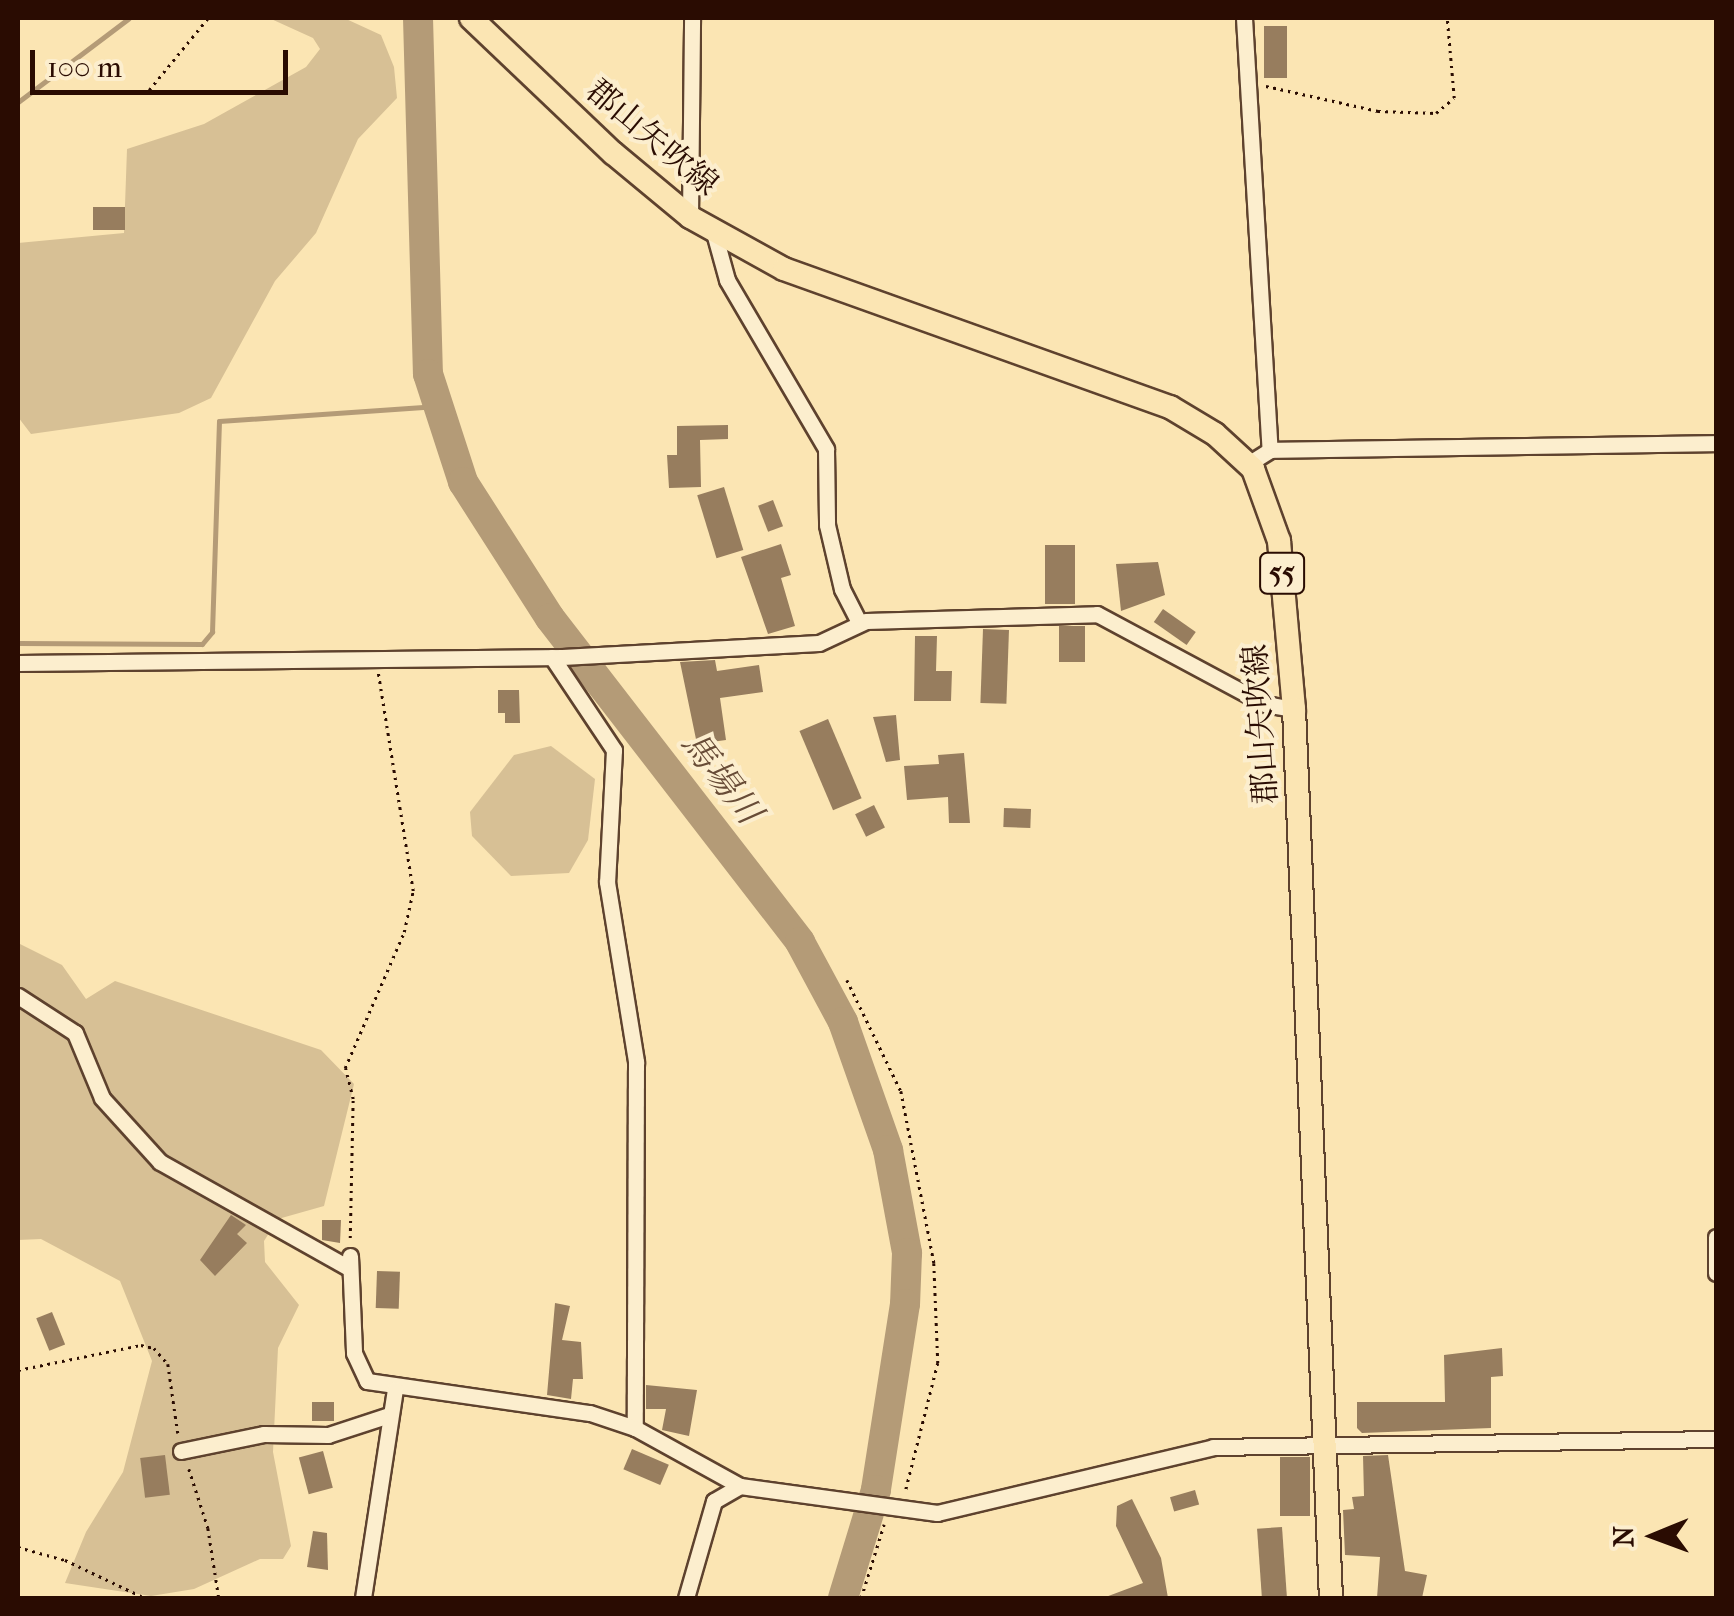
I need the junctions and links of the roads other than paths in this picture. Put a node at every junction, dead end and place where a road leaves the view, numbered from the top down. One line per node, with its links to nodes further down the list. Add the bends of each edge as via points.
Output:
1 (470, 18): 4 (main road, 郡山矢吹線, via 612,154)
2 (692, 18): 4 (street)
3 (1244, 18): 7 (street)
4 (690, 217): 5 (main road, 郡山矢吹線)
5 (713, 229): 8 (main road, 郡山矢吹線, via 784,269 1170,407); 9 (street, via 727,280 826,449 827,525 842,590)
6 (1716, 444): 7 (street)
7 (1270, 450): 8 (street)
8 (1248, 464): 12 (main road, 郡山矢吹線 / 55, via 1279,541)
9 (859, 622): 10 (street, via 819,643); 12 (street, via 1097,614 1266,704)
10 (557, 657): 11 (street); 18 (street, via 614,750 607,882 636,1062)
11 (18, 663)
12 (1294, 709): 20 (main road, 郡山矢吹線 / 55)
13 (18, 996): 16 (street, via 75,1033 102,1098 160,1162 349,1262 354,1353 366,1381)
14 (1716, 1237): 15 (street)
15 (1716, 1273)
16 (394, 1389): 17 (street); 18 (street, via 590,1413)
17 (389, 1415): 21 (street, via 328,1435 264,1434); 23 (street)
18 (635, 1428): 22 (street)
19 (1716, 1439): 20 (street)
20 (1329, 1440): 22 (street, via 1214,1447 980,1507 892,1510); 25 (main road, 郡山矢吹線 / 55)
21 (181, 1451)
22 (740, 1486): 24 (street, via 714,1501 708,1513)
23 (362, 1598)
24 (686, 1598)
25 (1332, 1598)

